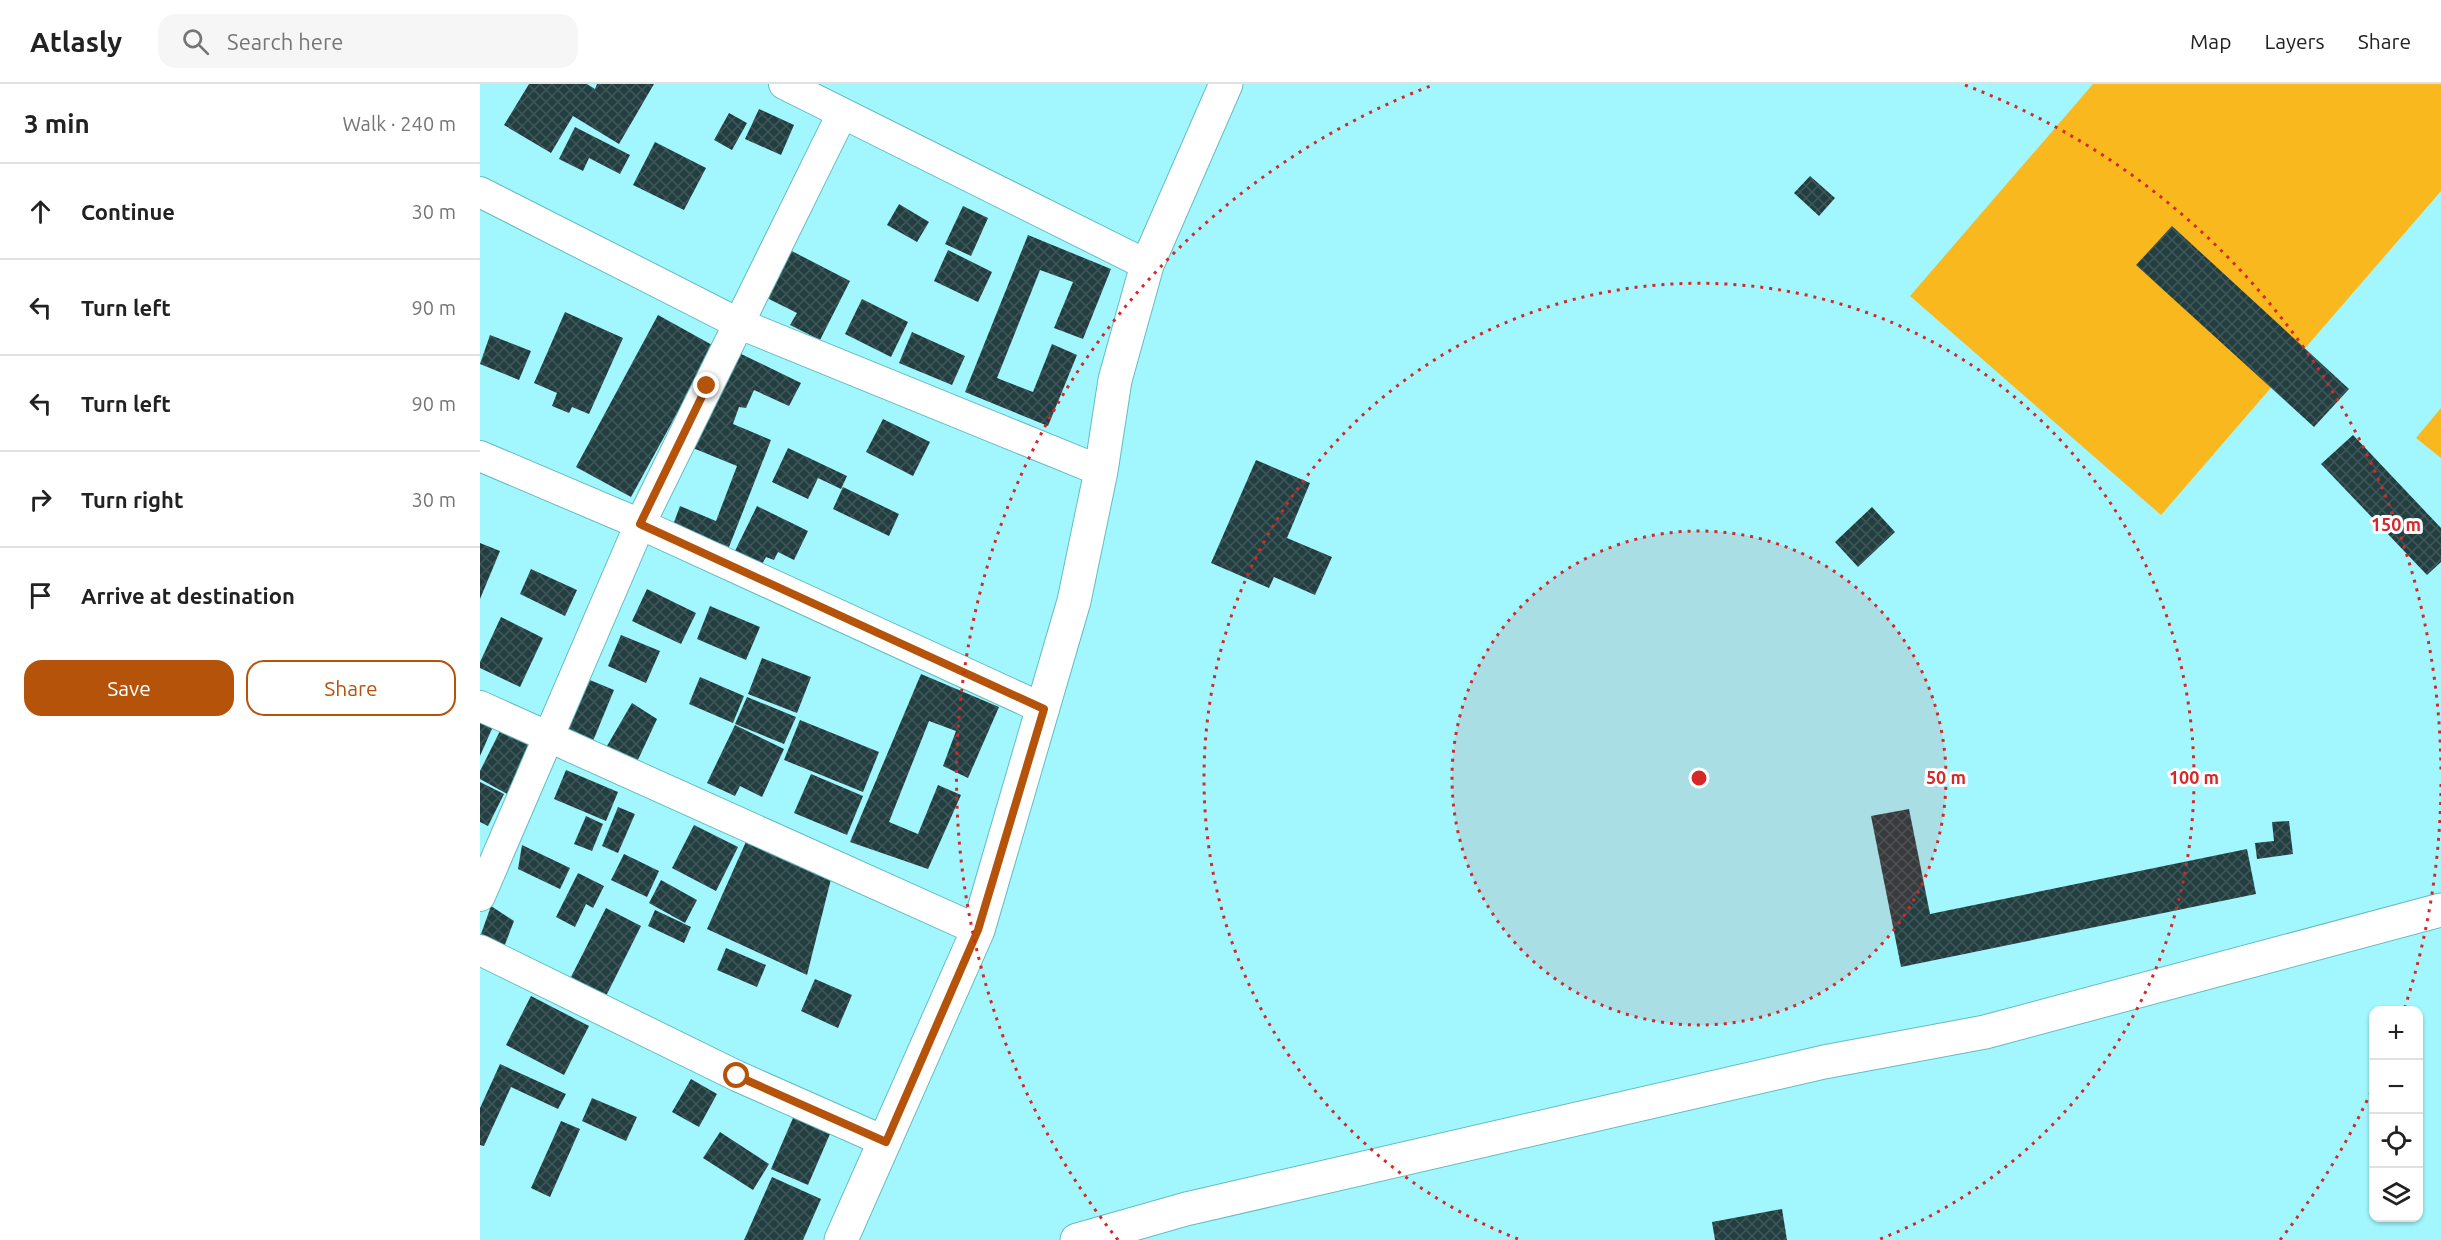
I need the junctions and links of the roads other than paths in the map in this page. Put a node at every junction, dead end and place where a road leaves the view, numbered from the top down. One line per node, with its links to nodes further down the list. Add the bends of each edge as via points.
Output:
1 (784, 84): 3 (street)
2 (1226, 84): 5 (street)
3 (842, 114): 5 (street); 6 (street)
4 (480, 192): 6 (street)
5 (1147, 266): 8 (street, via 1115,380)
6 (740, 324): 8 (street); 9 (street)
7 (480, 456): 9 (street)
8 (1101, 471): 11 (street, via 1074,601)
9 (640, 524): 11 (street); 12 (street)
10 (480, 706): 12 (street)
11 (1044, 709): 15 (street)
12 (549, 736): 13 (street); 15 (street)
13 (480, 897)
14 (2441, 910): 19 (street, via 1985,1032 1800,1067 1186,1209)
15 (978, 930): 17 (street)
16 (480, 950): 17 (street, via 737,1076)
17 (886, 1142): 18 (street)
18 (841, 1240)
19 (1077, 1240)

